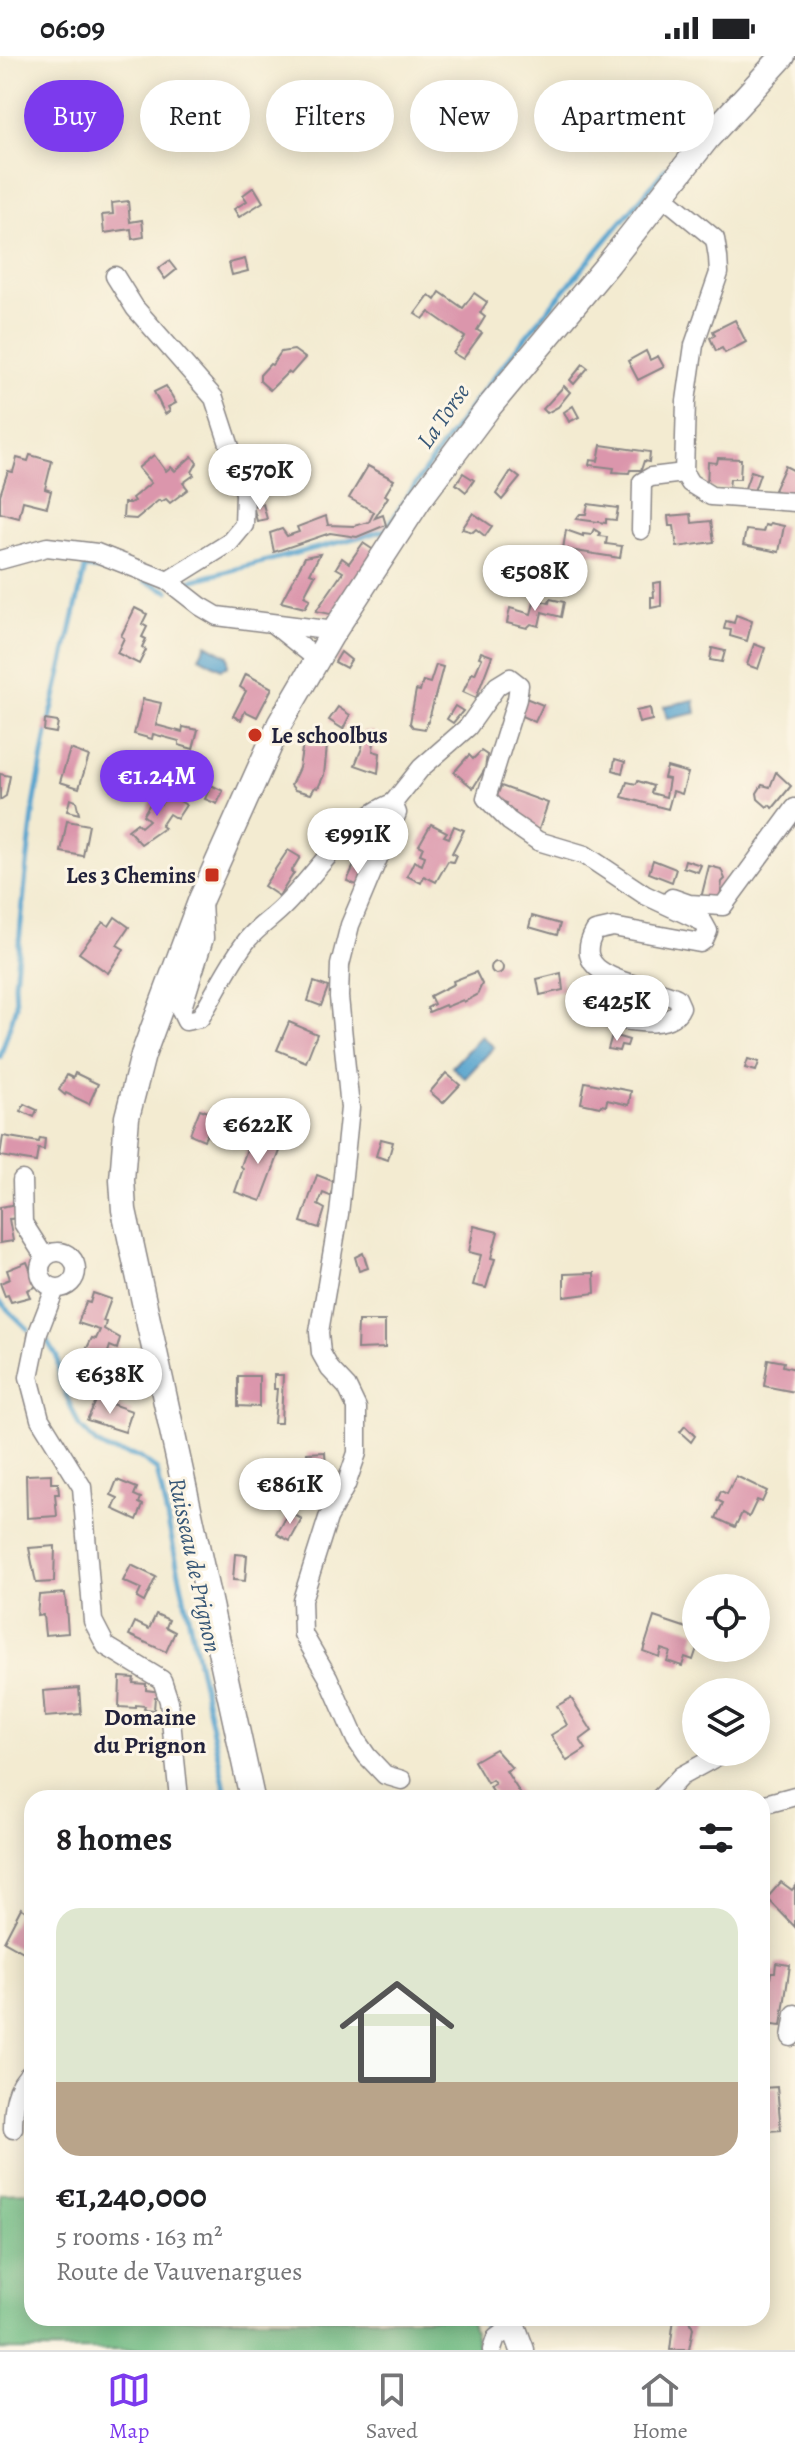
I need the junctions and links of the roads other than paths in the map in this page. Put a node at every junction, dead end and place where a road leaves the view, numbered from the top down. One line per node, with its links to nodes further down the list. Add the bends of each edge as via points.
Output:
1 (780, 59): 2 (main road, via 715,152); 3 (main road, via 706,140)
2 (671, 203): 3 (main road); 5 (street, via 715,239 719,273 694,345)
3 (609, 263): 11 (main road, via 420,499)
4 (115, 276): 9 (street, via 135,308 214,398 245,493 244,525 229,543)
5 (684, 473): 6 (street, via 711,496); 7 (street, via 642,482)
6 (795, 502)
7 (641, 530)
8 (0, 560): 9 (street, via 47,547 97,553)
9 (168, 581): 10 (street, via 217,616)
10 (271, 622): 11 (street); 12 (street)
11 (333, 633): 12 (main road)
12 (317, 659): 15 (main road, via 280,723)
13 (393, 803): 15 (street, via 359,826 250,936 200,1018 186,1021 181,1011 204,938); 16 (street, via 421,768 468,727 497,686 510,678 519,685 517,699 486,798 538,841 585,855); 22 (street, via 397,813 350,925 340,965 350,1108 319,1332 321,1353 357,1408 357,1453 328,1518 302,1600 303,1634 356,1740 385,1775)
14 (795, 808): 16 (street, via 723,906)
15 (201, 899): 24 (main road, via 143,1055 127,1117 122,1180 129,1241)
16 (661, 900): 17 (street, via 703,922 708,931 704,940 692,943 602,928 595,931 588,952 604,974 677,998 677,1015 655,1022)
17 (600, 1017)
18 (22, 1180): 19 (street, via 23,1223)
19 (44, 1256): 20 (street, via 40,1273); 20 (street, via 56,1250 66,1253 78,1268 67,1287)
20 (55, 1289): 23 (street, via 29,1377 40,1419 82,1487 93,1621 106,1646 162,1680)
21 (699, 1766): 25 (street)
22 (402, 1780)
23 (178, 1790)
24 (250, 1790)
25 (668, 1790)
26 (795, 1796): 27 (street)
27 (770, 1803)
28 (795, 2014): 29 (street)
29 (791, 2037)
30 (24, 2079): 31 (street, via 17,2091)
31 (13, 2129)
32 (508, 2326): 34 (street)
33 (513, 2326): 35 (main road)
34 (492, 2350)
35 (522, 2350)

